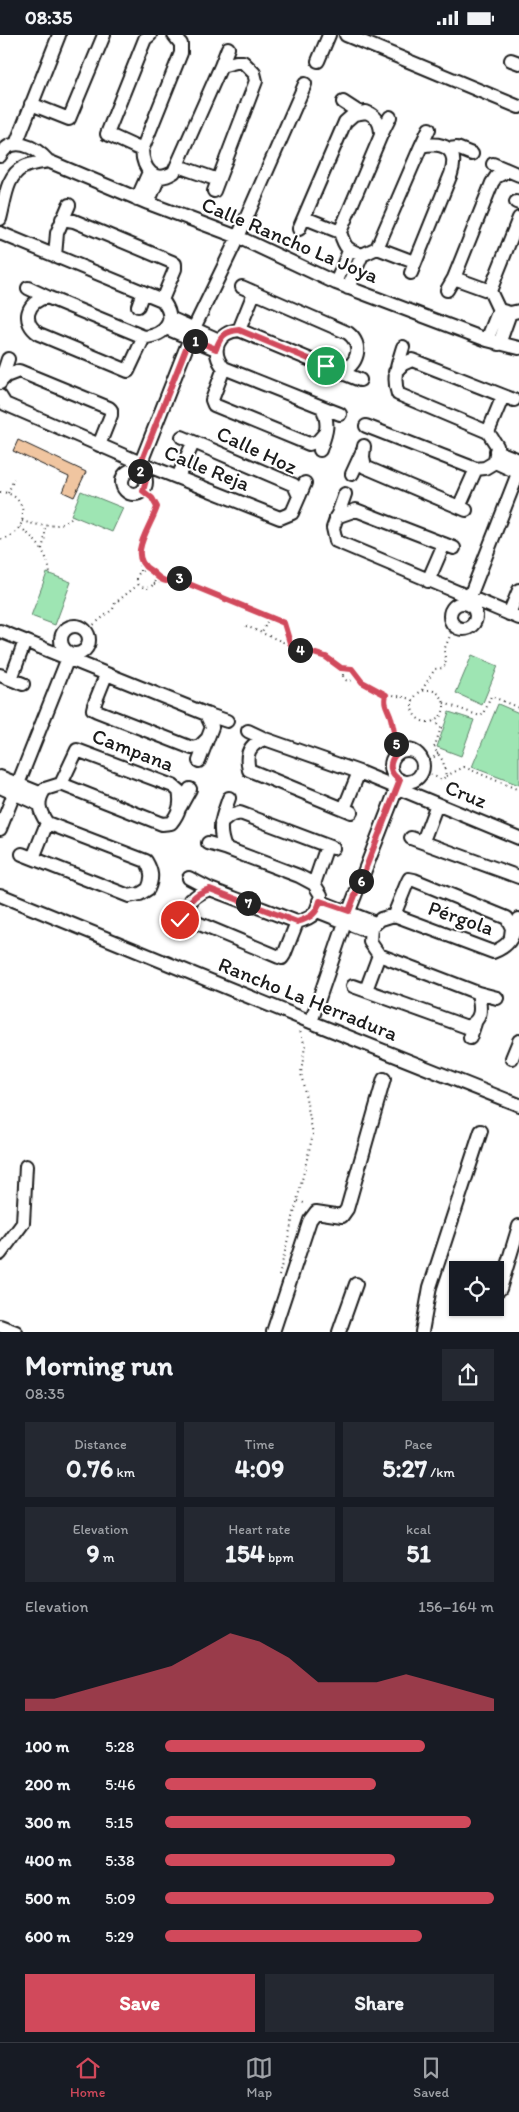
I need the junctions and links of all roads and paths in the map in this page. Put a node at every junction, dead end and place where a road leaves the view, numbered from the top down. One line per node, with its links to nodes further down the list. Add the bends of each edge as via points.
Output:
1 (59, 35): 12 (street)
2 (104, 35): 12 (street, via 69,119)
3 (150, 35): 21 (street, via 145,39 146,51 107,134)
4 (174, 35): 21 (street, via 181,44 181,53 173,61)
5 (329, 35): 8 (street)
6 (346, 35): 13 (street)
7 (228, 48): 9 (street)
8 (318, 61)
9 (221, 75): 27 (street); 27 (street, via 236,62 243,62 256,81 248,90 216,186)
10 (305, 83): 37 (street)
11 (343, 102): 14 (street)
12 (31, 104): 18 (street)
13 (519, 107)
14 (360, 113): 17 (street, via 366,112 376,118 381,127); 35 (street, via 349,118 302,223)
15 (390, 117): 17 (street)
16 (429, 129): 19 (street)
17 (375, 141): 35 (street)
18 (20, 144): 23 (street, via 8,145); 24 (street, Calle Rancho La Joya, via 38,150); 26 (street, via 30,159)
19 (421, 146): 20 (street, via 434,143); 38 (street, via 418,162)
20 (448, 149): 22 (street); 38 (street, via 454,165 446,173 412,267)
21 (142, 150): 29 (street, via 145,167)
22 (472, 153)
23 (0, 156)
24 (48, 161): 26 (street); 30 (street, Calle Rancho La Joya)
25 (494, 164): 28 (street)
26 (29, 165): 33 (street, via 10,181)
27 (178, 166): 29 (street, via 167,177)
28 (513, 173): 42 (street, via 496,177)
29 (154, 174): 30 (street)
30 (142, 201): 37 (street, Calle Rancho La Joya)
31 (69, 205): 34 (street)
32 (519, 218): 48 (street)
33 (0, 219)
34 (62, 219): 41 (street); 51 (street, via 84,231 175,264)
35 (340, 232): 39 (street)
36 (0, 233): 41 (street)
37 (238, 237): 43 (street, Calle Rancho La Joya); 59 (street)
38 (377, 248): 40 (street)
39 (349, 251): 40 (street); 43 (street)
40 (362, 255): 46 (street)
41 (55, 256): 49 (street, via 73,257)
42 (454, 278): 47 (street); 48 (street)
43 (336, 283): 46 (street, Calle Rancho La Joya)
44 (242, 287): 50 (street)
45 (28, 288): 52 (street)
46 (348, 288): 61 (street, Calle Rancho La Joya)
47 (447, 291)
48 (490, 291): 54 (street)
49 (143, 293): 51 (street); 53 (street)
50 (254, 293): 58 (street); 68 (street, via 354,339 356,357)
51 (162, 300): 56 (street, via 169,311)
52 (52, 302): 55 (street, via 34,302); 60 (street, via 129,325)
53 (138, 306)
54 (509, 311): 61 (street); 62 (street)
55 (28, 313): 57 (street); 60 (street, via 32,329 128,371)
56 (168, 323): 59 (street); 60 (street, via 153,337)
57 (18, 329)
58 (239, 330): 63 (street, via 226,333); 68 (street, via 328,363)
59 (192, 333): 63 (street); 86 (street)
60 (144, 337)
61 (487, 340): 62 (street, Calle Rancho La Joya)
62 (500, 344): 65 (street, Calle Rancho La Joya)
63 (217, 345): 67 (street)
64 (403, 347): 69 (street)
65 (519, 348)
66 (8, 359): 71 (street)
67 (224, 368): 76 (street); 79 (street, via 212,403 299,436 309,444 318,441)
68 (340, 372): 70 (street)
69 (396, 372): 74 (street, via 394,384); 81 (street, via 412,360 422,368 509,398)
70 (360, 379)
71 (0, 382): 72 (street); 82 (street, via 19,371 25,378 111,411)
72 (0, 387)
73 (385, 390): 74 (street)
74 (407, 394): 81 (street, via 470,430)
75 (0, 396): 82 (street, Calle Reja, via 5,404 16,404)
76 (314, 408): 77 (street); 79 (street, via 328,419)
77 (340, 414)
78 (366, 426): 80 (street)
79 (327, 431): 84 (street)
80 (380, 432): 83 (street); 87 (street, via 392,441 460,458)
81 (488, 432): 85 (street, via 497,446)
82 (98, 445): 86 (street, Calle Reja)
83 (364, 446): 87 (street, via 365,467 380,469 462,509); 89 (street)
84 (320, 450)
85 (496, 457): 87 (street, via 485,469); 88 (street)
86 (139, 466): 90 (street, Calle Reja); 94 (street, via 146,480); 94 (street, via 125,473 121,481 131,494)
87 (476, 469)
88 (519, 469): 118 (street)
89 (352, 474)
90 (178, 477): 97 (street, Calle Reja, via 280,519 292,513); 97 (street, Calle Hoz, via 188,440 294,485)
91 (14, 479): 95 (path)
92 (305, 483): 97 (street)
93 (0, 491): 95 (path)
94 (143, 491): 105 (path, via 157,507 142,539)
95 (8, 493): 100 (path, via 21,506)
96 (345, 494): 99 (street)
97 (298, 501)
98 (74, 516): 101 (path, via 66,523)
99 (336, 517): 112 (street, via 333,529 336,541 364,548); 112 (street, via 356,510 377,523 449,546)
100 (22, 521): 101 (path); 102 (path)
101 (45, 525): 104 (path)
102 (20, 527): 103 (path, via 14,535); 104 (path)
103 (0, 539)
104 (42, 549): 108 (path)
105 (140, 562): 106 (path); 107 (path)
106 (148, 570): 107 (path); 109 (path)
107 (140, 571): 115 (path, via 136,579)
108 (50, 574)
109 (154, 575): 111 (path); 114 (path)
110 (177, 578): 111 (path); 113 (path); 116 (path)
111 (167, 581): 114 (path); 116 (path)
112 (428, 581): 118 (street)
113 (184, 582): 116 (path, via 181,587); 120 (path)
114 (154, 584): 115 (path, via 146,588)
115 (138, 585): 124 (path)
116 (176, 585)
117 (519, 591): 119 (street)
118 (468, 601): 119 (street); 121 (street, via 452,609 450,617); 121 (street, via 473,609 474,622 464,629)
119 (514, 616)
120 (269, 617): 125 (path); 127 (path, via 284,623)
121 (453, 624): 137 (path, via 444,650 446,665 435,669)
122 (246, 625): 125 (path)
123 (0, 631): 126 (street)
124 (86, 631): 128 (street, via 89,640 85,649); 128 (street, via 73,626 62,633 62,646)
125 (262, 633): 127 (path)
126 (25, 641): 128 (street); 134 (street)
127 (289, 642): 129 (path, via 300,650 326,657)
128 (69, 656): 133 (street); 158 (street)
129 (341, 668): 130 (path); 131 (path)
130 (348, 669): 131 (path); 132 (path)
131 (343, 673): 135 (path, via 345,680)
132 (355, 674): 135 (path); 136 (path)
133 (106, 675): 142 (street); 146 (street, via 93,709 192,748)
134 (11, 679)
135 (352, 681): 136 (path)
136 (361, 681): 138 (path)
137 (422, 690): 139 (path); 140 (path, via 433,690)
138 (386, 695): 139 (path); 149 (path, via 384,702 391,717)
139 (412, 699): 144 (path, via 415,716 423,721)
140 (444, 703): 141 (path, via 480,716 484,714 491,696); 144 (path, via 442,714)
141 (519, 708)
142 (206, 714): 143 (street); 146 (street, via 212,727)
143 (228, 721)
144 (434, 721): 148 (path, via 441,728 434,748)
145 (248, 731): 147 (street, Cruz)
146 (208, 738): 150 (street)
147 (265, 739): 152 (street, Cruz, via 289,751); 152 (street, via 255,742 249,749 246,759 249,770 278,778 347,811)
148 (438, 753): 151 (path); 153 (path)
149 (396, 754): 151 (street, via 411,751); 156 (street, via 391,769)
150 (199, 761)
151 (421, 764): 153 (path, via 442,780); 156 (street, via 416,779)
152 (359, 772): 156 (street, Cruz)
153 (446, 776): 160 (path, via 464,767)
154 (0, 777): 158 (street)
155 (61, 784): 162 (street, via 45,789); 164 (street, via 162,824 170,823); 164 (street, Campana, via 77,750 173,786 178,791)
156 (398, 784): 163 (street, Cruz); 181 (street)
157 (0, 787): 158 (street)
158 (15, 789): 162 (street); 167 (street)
159 (190, 789): 164 (street)
160 (519, 790)
161 (229, 798): 166 (street)
162 (40, 799): 165 (street, via 41,814)
163 (437, 804): 168 (street, Cruz); 173 (street, via 417,840)
164 (180, 807)
165 (47, 823): 171 (street); 171 (street, via 27,856 129,896 148,889 152,877)
166 (220, 823): 170 (street); 175 (street, via 240,813 330,847)
167 (0, 829)
168 (519, 838)
169 (208, 843): 170 (street)
170 (225, 848): 175 (street, via 297,881)
171 (146, 861): 172 (street)
172 (160, 863)
173 (519, 877)
174 (189, 878): 176 (street)
175 (314, 884): 179 (street, via 321,895)
176 (210, 889): 178 (street, via 199,892); 184 (street, via 287,912)
177 (0, 895): 194 (street, Rancho La Herradura)
178 (190, 900): 183 (street); 184 (street, via 189,911 195,921 282,958)
179 (318, 906): 181 (street); 184 (street, via 313,916)
180 (394, 915): 185 (street, Pérgola, via 381,919); 186 (street, Pérgola, via 409,879 507,918 512,928); 187 (street, Pérgola)
181 (347, 917): 185 (street); 194 (street)
182 (519, 919): 186 (street)
183 (180, 920)
184 (297, 922)
185 (372, 927): 188 (street, via 370,942)
186 (512, 939): 187 (street, Pérgola)
187 (492, 952): 189 (street)
188 (379, 955): 191 (street); 192 (street)
189 (506, 956)
190 (353, 986): 191 (street)
191 (366, 990): 195 (street, via 467,1027)
192 (478, 993): 193 (street); 195 (street, via 479,1017)
193 (497, 998)
194 (311, 1022): 200 (street, Rancho La Herradura); 206 (path, via 300,1026 305,1046 300,1073 312,1134 310,1152)
195 (474, 1023): 196 (street)
196 (470, 1038)
197 (519, 1041): 198 (street)
198 (512, 1058)
199 (384, 1079): 210 (street, via 347,1209 342,1216 316,1212 310,1220)
200 (519, 1105)
201 (481, 1131): 212 (street, via 430,1287)
202 (26, 1166): 204 (street, via 24,1223)
203 (519, 1226): 205 (street)
204 (0, 1254)
205 (504, 1276)
206 (277, 1284)
207 (356, 1284): 211 (street)
208 (0, 1326): 209 (street)
209 (16, 1332)
210 (273, 1332)
211 (339, 1332)
212 (422, 1332)

